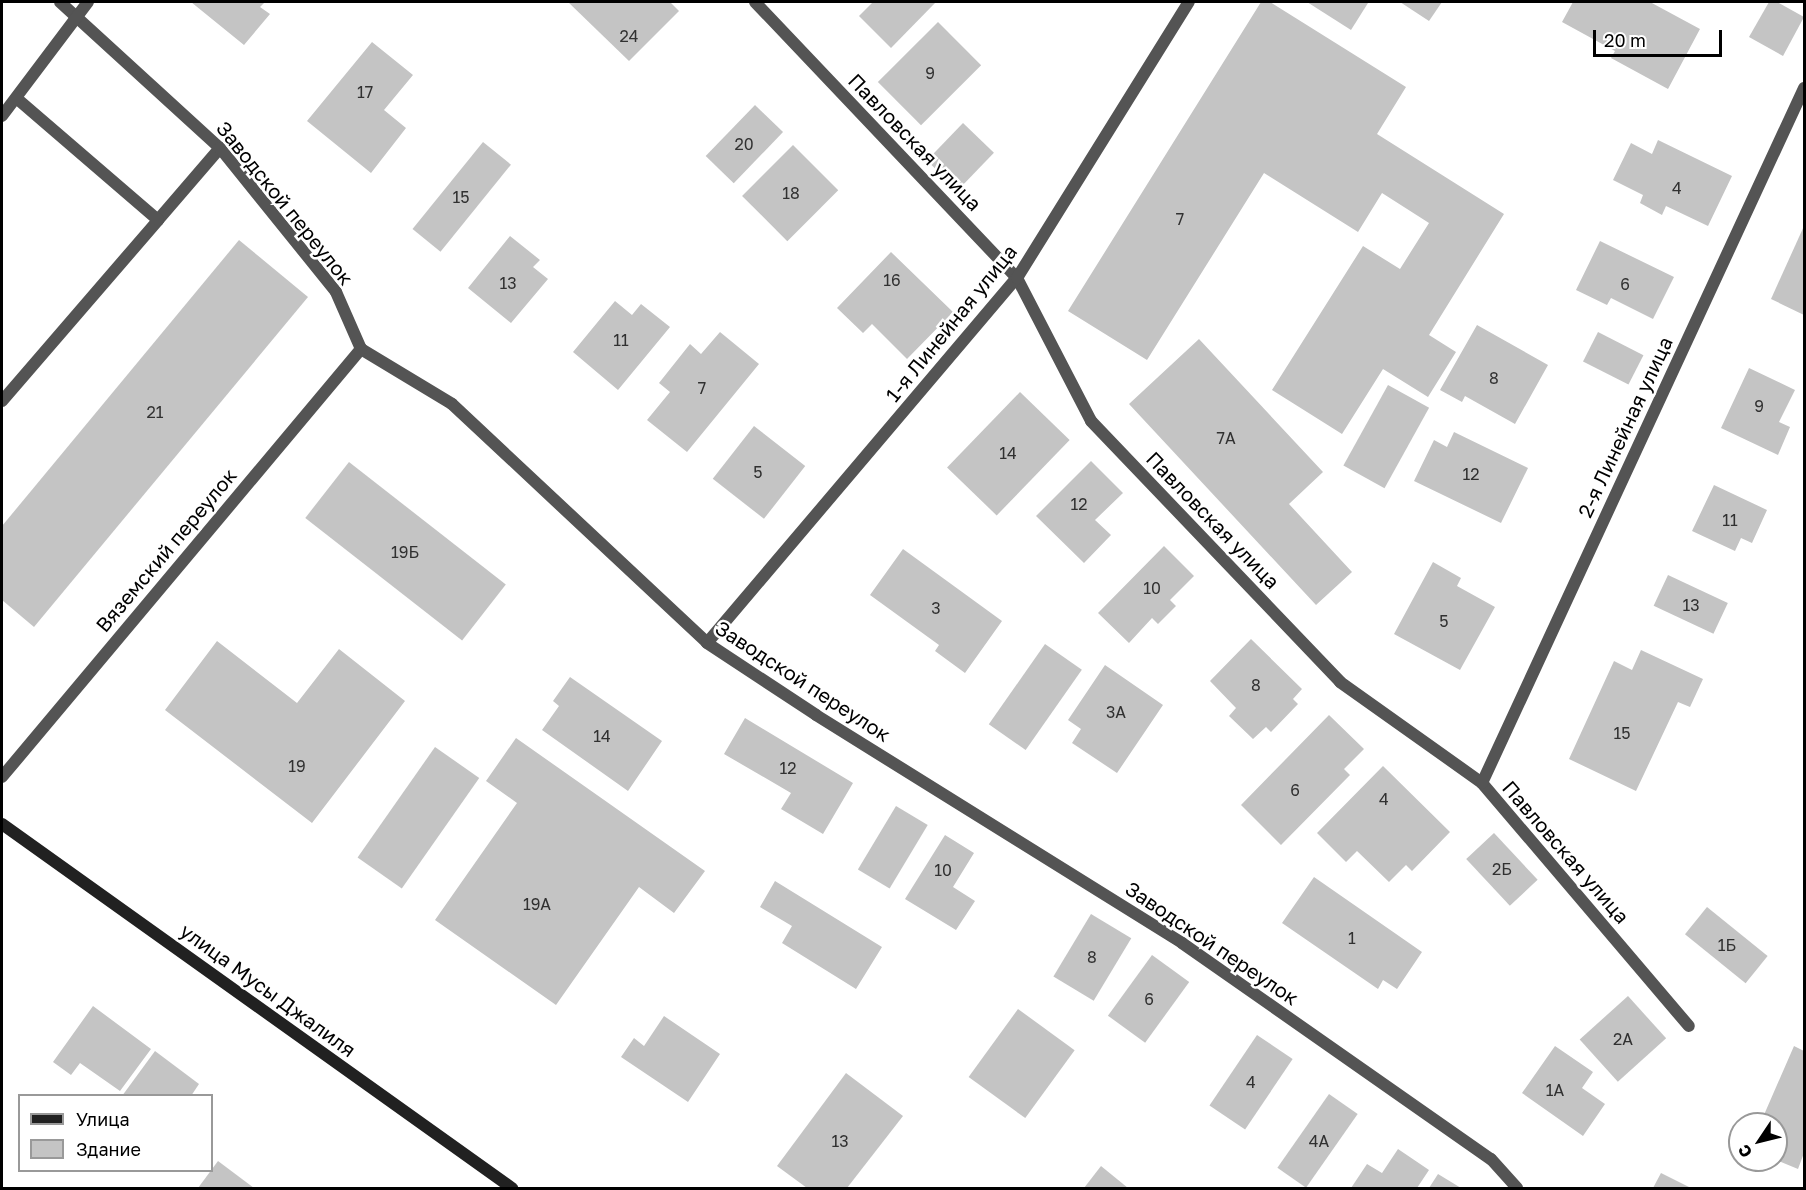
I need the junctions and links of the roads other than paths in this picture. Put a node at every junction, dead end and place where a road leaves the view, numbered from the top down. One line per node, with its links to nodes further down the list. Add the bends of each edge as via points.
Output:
1 (60, 2): 5 (street, Заводской переулок)
2 (88, 2): 5 (street)
3 (755, 2): 11 (street, Павловская улица)
4 (1189, 2): 11 (street, 1-я Линейная улица)
5 (76, 15): 7 (street); 9 (street, Заводской переулок)
6 (1804, 88): 16 (street, 2-я Линейная улица)
7 (16, 98): 8 (street); 10 (street)
8 (2, 116)
9 (220, 148): 10 (street); 12 (street, Заводской переулок, via 336,292)
10 (158, 220): 13 (street)
11 (1017, 278): 14 (street, 1-я Линейная улица); 16 (street, Павловская улица, via 1091,421 1340,682)
12 (361, 349): 14 (street, Заводской переулок, via 452,404); 15 (street, Вяземский переулок)
13 (2, 401)
14 (707, 643): 20 (street, Заводской переулок, via 1182,943 1491,1159)
15 (2, 777)
16 (1482, 783): 18 (street, Павловская улица)
17 (2, 824): 19 (street, улица Мусы Джалиля)
18 (1689, 1026)
19 (512, 1188)
20 (1517, 1188)

